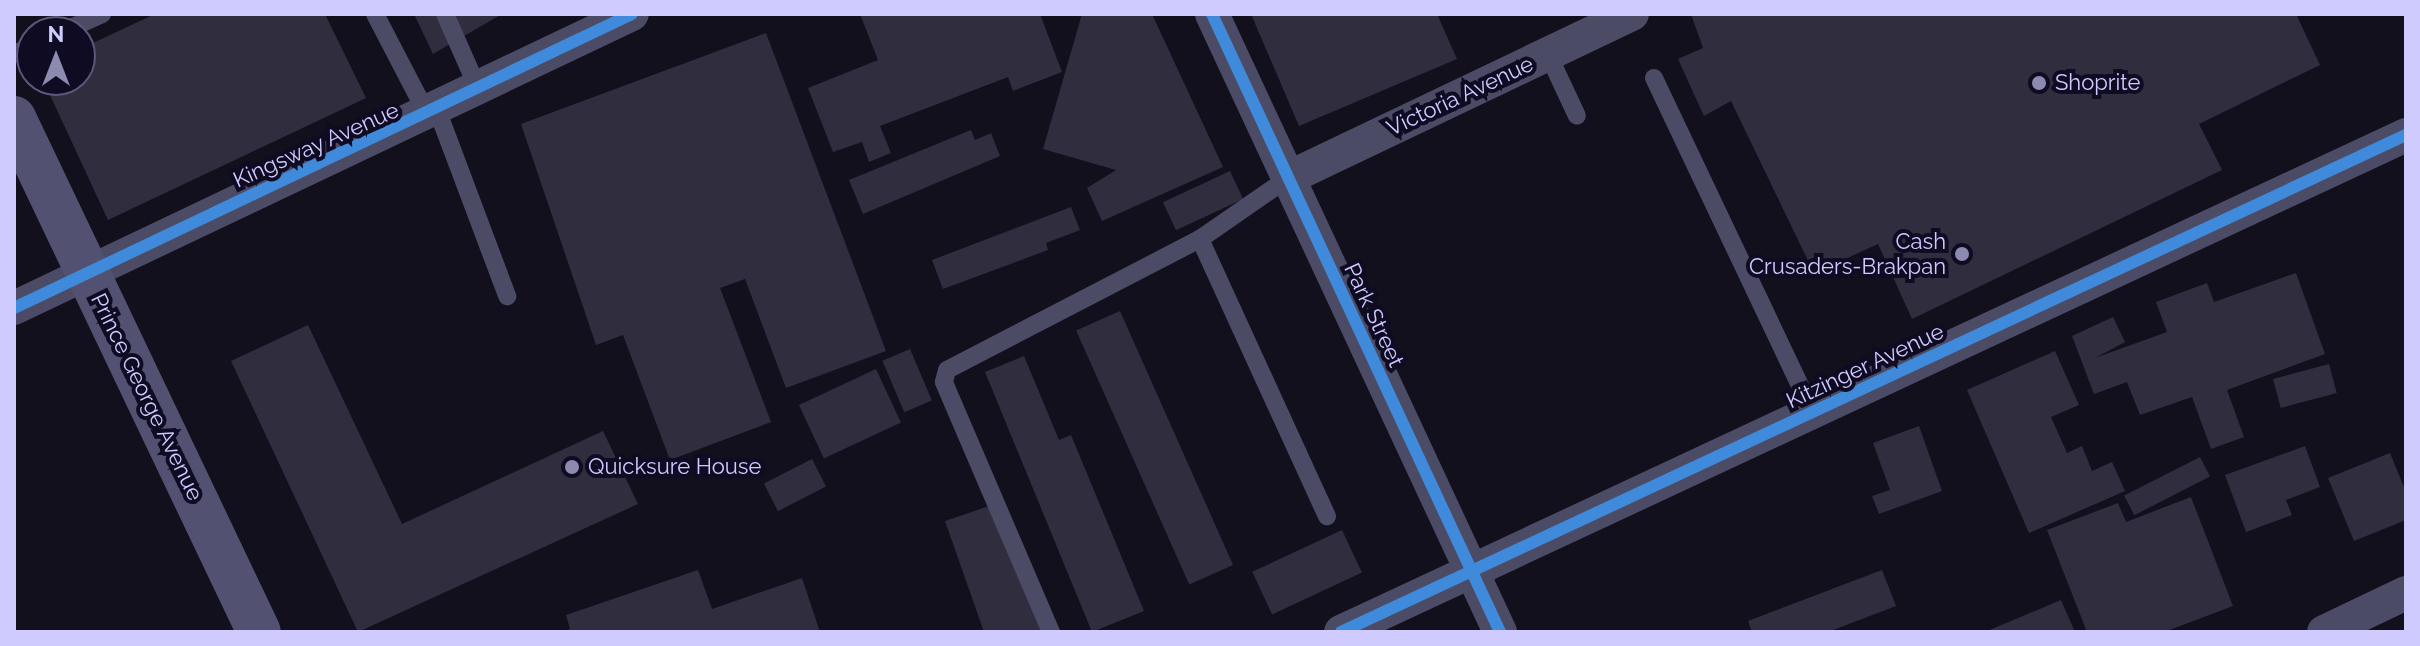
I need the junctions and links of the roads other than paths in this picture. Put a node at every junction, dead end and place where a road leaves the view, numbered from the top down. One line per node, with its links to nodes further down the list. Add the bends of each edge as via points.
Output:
1 (375, 14): 10 (lane)
2 (445, 14): 9 (lane)
3 (632, 14): 6 (street, Kingsway Avenue)
4 (1212, 14): 14 (street, Park Street)
5 (1632, 14): 7 (street, Victoria Avenue)
6 (593, 22): 9 (street, Kingsway Avenue)
7 (1548, 54): 11 (lane); 14 (street, Victoria Avenue)
8 (1654, 78): 19 (lane)
9 (480, 93): 10 (street, Kingsway Avenue)
10 (433, 114): 16 (street, Kingsway Avenue); 17 (lane)
11 (1577, 116)
12 (14, 118): 16 (main road, Prince George Avenue)
13 (2406, 135): 19 (street, Kitzinger Avenue)
14 (1288, 178): 15 (lane); 21 (street, Park Street)
15 (1200, 239): 20 (lane); 24 (lane, via 947,370 944,382)
16 (87, 273): 18 (street, Kingsway Avenue); 23 (main road, Prince George Avenue)
17 (507, 296)
18 (14, 308)
19 (1813, 413): 21 (street, Kitzinger Avenue)
20 (1327, 516)
21 (1473, 573): 25 (street, Kitzinger Avenue); 26 (street, Park Street)
22 (2406, 593): 27 (street)
23 (259, 632)
24 (1051, 632)
25 (1341, 632)
26 (1500, 632)
27 (2324, 632)

